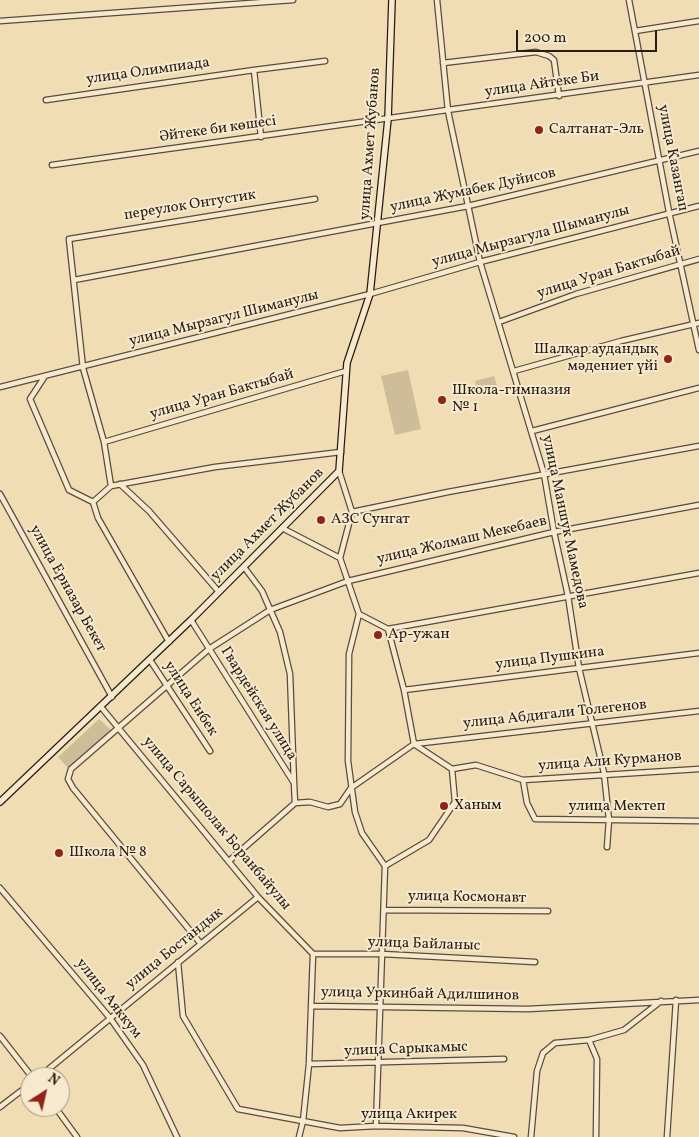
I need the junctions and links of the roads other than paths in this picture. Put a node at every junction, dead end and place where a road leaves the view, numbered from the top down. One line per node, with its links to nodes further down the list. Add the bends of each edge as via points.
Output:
1 (293, 0): 5 (street)
2 (392, 0): 16 (main road, улица Ахмет Жубанов)
3 (437, 0): 9 (street, улица Маншук Мамедова)
4 (629, 0): 7 (street, улица Казангап)
5 (0, 21)
6 (699, 21): 7 (street)
7 (635, 31): 12 (street, улица Казангап)
8 (325, 61): 10 (street, улица Олимпиада)
9 (443, 63): 13 (street, via 536,52 554,60); 15 (street, улица Маншук Мамедова)
10 (254, 70): 14 (street, улица Олимпиада); 17 (street)
11 (699, 75): 12 (street, улица Айтеке Би)
12 (646, 83): 13 (street, улица Айтеке Би); 19 (street, улица Казангап)
13 (559, 96): 15 (street, улица Айтеке Би)
14 (46, 100)
15 (448, 111): 16 (street, улица Айтеке Би); 22 (street, улица Маншук Мамедова)
16 (388, 119): 17 (street, Әйтеке би көшесі); 25 (main road, улица Ахмет Жубанов)
17 (261, 137): 20 (street, Әйтеке би көшесі)
18 (699, 151): 19 (street, улица Жумабек Дуйисов)
19 (660, 160): 22 (street, улица Жумабек Дуйисов); 24 (street, улица Казангап)
20 (52, 165)
21 (315, 198): 29 (street, переулок Онтустик, via 69,239)
22 (468, 206): 25 (street, улица Жумабек Дуйисов); 27 (street, улица Маншук Мамедова)
23 (699, 206): 24 (street, улица Мырзагула Шыманулы)
24 (669, 212): 27 (street, улица Мырзагула Шыманулы); 28 (street, улица Казангап)
25 (377, 223): 29 (street, улица Жумабек Дуйисов); 30 (main road, улица Ахмет Жубанов)
26 (699, 259): 28 (street, улица Уран Бактыбай)
27 (480, 262): 30 (street, улица Мырзагула Шыманулы); 31 (street, улица Маншук Мамедова)
28 (681, 263): 31 (street, улица Уран Бактыбай, via 576,294); 32 (street, улица Казангап)
29 (74, 280): 34 (street)
30 (370, 294): 34 (street, улица Мырзагул Шиманулы); 35 (main road, улица Ахмет Жубанов)
31 (499, 322): 36 (street, улица Маншук Мамедова)
32 (696, 324): 33 (street, улица Казангап); 36 (street)
33 (699, 350)
34 (83, 368): 37 (street); 41 (street)
35 (346, 371): 41 (street, улица Уран Бактыбай); 43 (main road, улица Ахмет Жубанов)
36 (514, 371): 40 (street, улица Маншук Мамедова)
37 (45, 376): 38 (street); 49 (street, via 30,400 69,490)
38 (0, 387)
39 (699, 388): 40 (street)
40 (532, 431): 45 (street, улица Маншук Мамедова)
41 (104, 442): 47 (street)
42 (699, 446): 45 (street)
43 (341, 452): 44 (main road, улица Ахмет Жубанов); 46 (street, via 215,467)
44 (339, 471): 51 (street); 52 (main road, улица Ахмет Жубанов)
45 (544, 474): 51 (street); 53 (street, улица Маншук Мамедова)
46 (120, 484): 47 (street); 58 (street, via 149,511)
47 (111, 486): 49 (street)
48 (0, 494): 71 (street, улица Ерназар Бекет)
49 (93, 502): 64 (street, via 98,518)
50 (699, 505): 53 (street, улица Жолмаш Мекебаев)
51 (352, 512): 54 (street)
52 (282, 528): 54 (street); 55 (main road, улица Ахмет Жубанов)
53 (554, 532): 57 (street, улица Жолмаш Мекебаев); 59 (street, улица Маншук Мамедова)
54 (340, 558): 57 (street)
55 (244, 567): 58 (main road, улица Ахмет Жубанов); 60 (street, via 262,591)
56 (699, 572): 59 (street)
57 (348, 581): 60 (street, улица Жолмаш Мекебаев); 61 (street)
58 (219, 592): 62 (main road, улица Ахмет Жубанов)
59 (568, 596): 63 (street); 68 (street, улица Маншук Мамедова)
60 (270, 610): 65 (street, улица Жолмаш Мекебаев); 82 (street, via 280,632 290,674)
61 (359, 614): 63 (street); 83 (street, via 350,654 348,761)
62 (191, 620): 64 (main road, улица Ахмет Жубанов); 65 (street, Гвардейская улица)
63 (388, 630): 70 (street)
64 (169, 642): 67 (main road, улица Ахмет Жубанов)
65 (209, 649): 69 (street, улица Жолмаш Мекебаев); 82 (street, Гвардейская улица)
66 (699, 653): 68 (street, улица Пушкина)
67 (150, 660): 69 (street, улица Енбек); 71 (main road, улица Ахмет Жубанов)
68 (580, 668): 70 (street, улица Пушкина); 74 (street, улица Маншук Мамедова)
69 (167, 687): 75 (street, улица Жолмаш Мекебаев); 77 (street, улица Енбек)
70 (404, 690): 76 (street)
71 (112, 697): 72 (main road, улица Ахмет Жубанов)
72 (102, 707): 75 (street, улица Сарышолак Боранбайулы); 84 (main road, улица Ахмет Жубанов)
73 (699, 711): 74 (street, улица Абдигали Толегенов)
74 (593, 723): 76 (street, улица Абдигали Толегенов); 80 (street, улица Маншук Мамедова)
75 (120, 729): 89 (street, улица Сарышолак Боранбайулы); 95 (street, улица Жолмаш Мекебаев, via 72,770 68,779)
76 (414, 744): 78 (street); 83 (street)
77 (210, 751)
78 (452, 769): 81 (street, via 476,765); 90 (street, via 454,802 429,840)
79 (699, 769): 80 (street, улица Али Курманов)
80 (604, 774): 81 (street, улица Али Курманов); 86 (street, улица Маншук Мамедова)
81 (523, 780): 86 (street, улица Мектеп, via 527,803 535,819)
82 (294, 783): 85 (street, Гвардейская улица)
83 (352, 788): 85 (street, via 340,804 328,807 310,802); 90 (street, via 362,833)
84 (0, 802)
85 (296, 803): 89 (street)
86 (609, 820): 87 (street, улица Мектеп); 88 (street, улица Маншук Мамедова)
87 (699, 820)
88 (607, 847)
89 (229, 861): 92 (street, улица Сарышолак Боранбайулы)
90 (386, 866): 93 (street)
91 (0, 888): 105 (street, улица Аяккум)
92 (258, 897): 95 (street, улица Бостандык); 96 (street, улица Сарышолак Боранбайулы)
93 (385, 910): 94 (street, улица Космонавт); 97 (street)
94 (548, 911)
95 (200, 944): 98 (street, улица Бостандык)
96 (313, 954): 97 (street, улица Байланыс); 103 (street)
97 (382, 954): 99 (street, улица Байланыс); 104 (street)
98 (178, 962): 105 (street, улица Бостандык); 116 (street, улица Акирек, via 183,1016 238,1110)
99 (535, 962)
100 (676, 1000): 101 (street); 102 (street, улица Уркинбай Адилшинов); 126 (street)
101 (699, 1000)
102 (661, 1001): 104 (street, улица Уркинбай Адилшинов, via 528,1009); 107 (street, via 624,1030)
103 (312, 1006): 104 (street, улица Уркинбай Адилшинов); 109 (street)
104 (380, 1008): 110 (street)
105 (110, 1018): 112 (street, улица Бостандык); 120 (street, улица Аяккум, via 143,1065)
106 (0, 1036): 111 (street)
107 (589, 1040): 124 (street, via 554,1043 543,1053 536,1071); 125 (street, via 597,1059)
108 (504, 1059): 110 (street, улица Сарыкамыс)
109 (308, 1064): 110 (street, улица Сарыкамыс); 116 (street)
110 (377, 1064): 117 (street)
111 (24, 1067)
112 (51, 1067)
113 (20, 1092): 114 (street)
114 (0, 1107)
115 (62, 1117): 119 (street)
116 (303, 1122): 117 (street, улица Акирек, via 340,1128); 121 (street)
117 (376, 1126): 118 (street, улица Акирек)
118 (472, 1130): 122 (street); 123 (street, улица Акирек)
119 (77, 1137)
120 (178, 1137)
121 (299, 1137)
122 (471, 1137)
123 (514, 1137)
124 (531, 1137)
125 (596, 1137)
126 (667, 1137)

